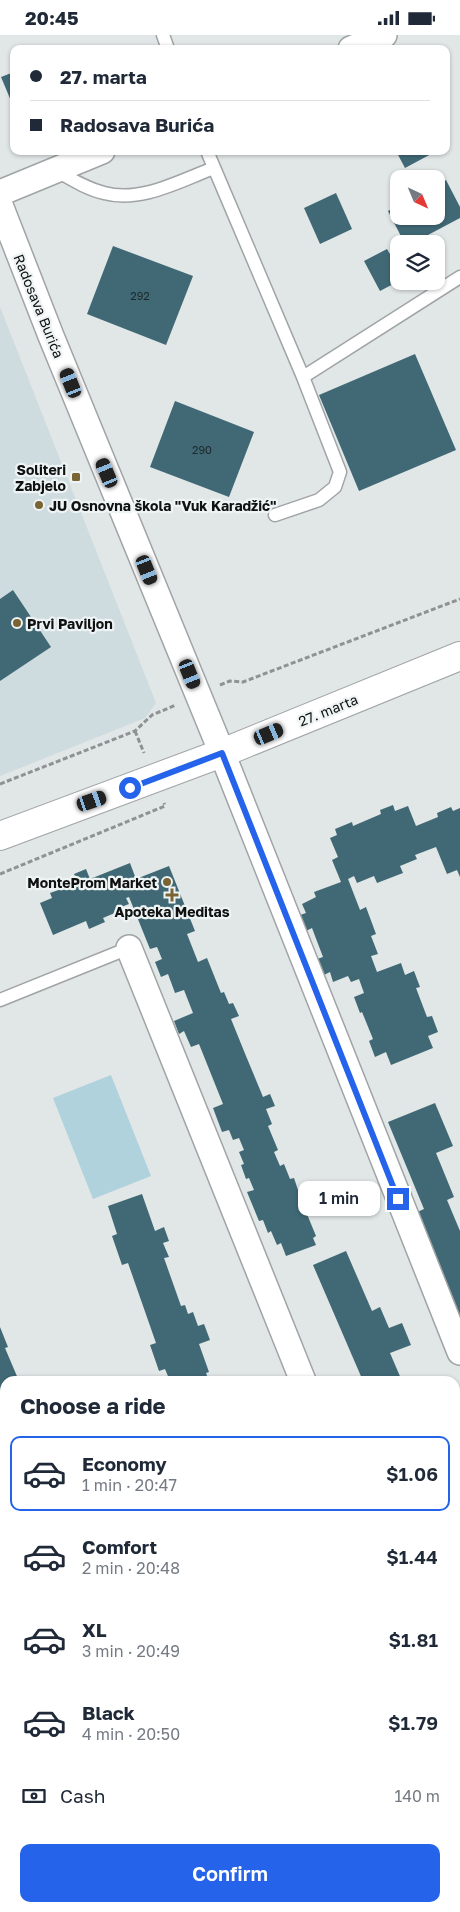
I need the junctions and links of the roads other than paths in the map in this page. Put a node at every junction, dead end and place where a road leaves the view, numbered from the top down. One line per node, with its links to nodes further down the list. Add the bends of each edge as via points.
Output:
1 (384, 35): 2 (street)
2 (360, 45)
3 (92, 155): 6 (street)
4 (209, 155): 5 (lane)
5 (214, 168): 6 (lane, via 146,194 124,197 103,193); 10 (lane)
6 (55, 170): 7 (street)
7 (0, 193)
8 (0, 205): 13 (street, Radosava Burića)
9 (460, 277): 10 (lane)
10 (303, 377): 11 (lane, via 340,472 335,487 320,500)
11 (275, 515)
12 (460, 656): 13 (street, 27. marta)
13 (222, 753): 14 (street, 27. marta); 17 (street, Radosava Burića)
14 (0, 836)
15 (128, 948): 16 (lane); 18 (street)
16 (0, 1000)
17 (460, 1353)
18 (301, 1376)

